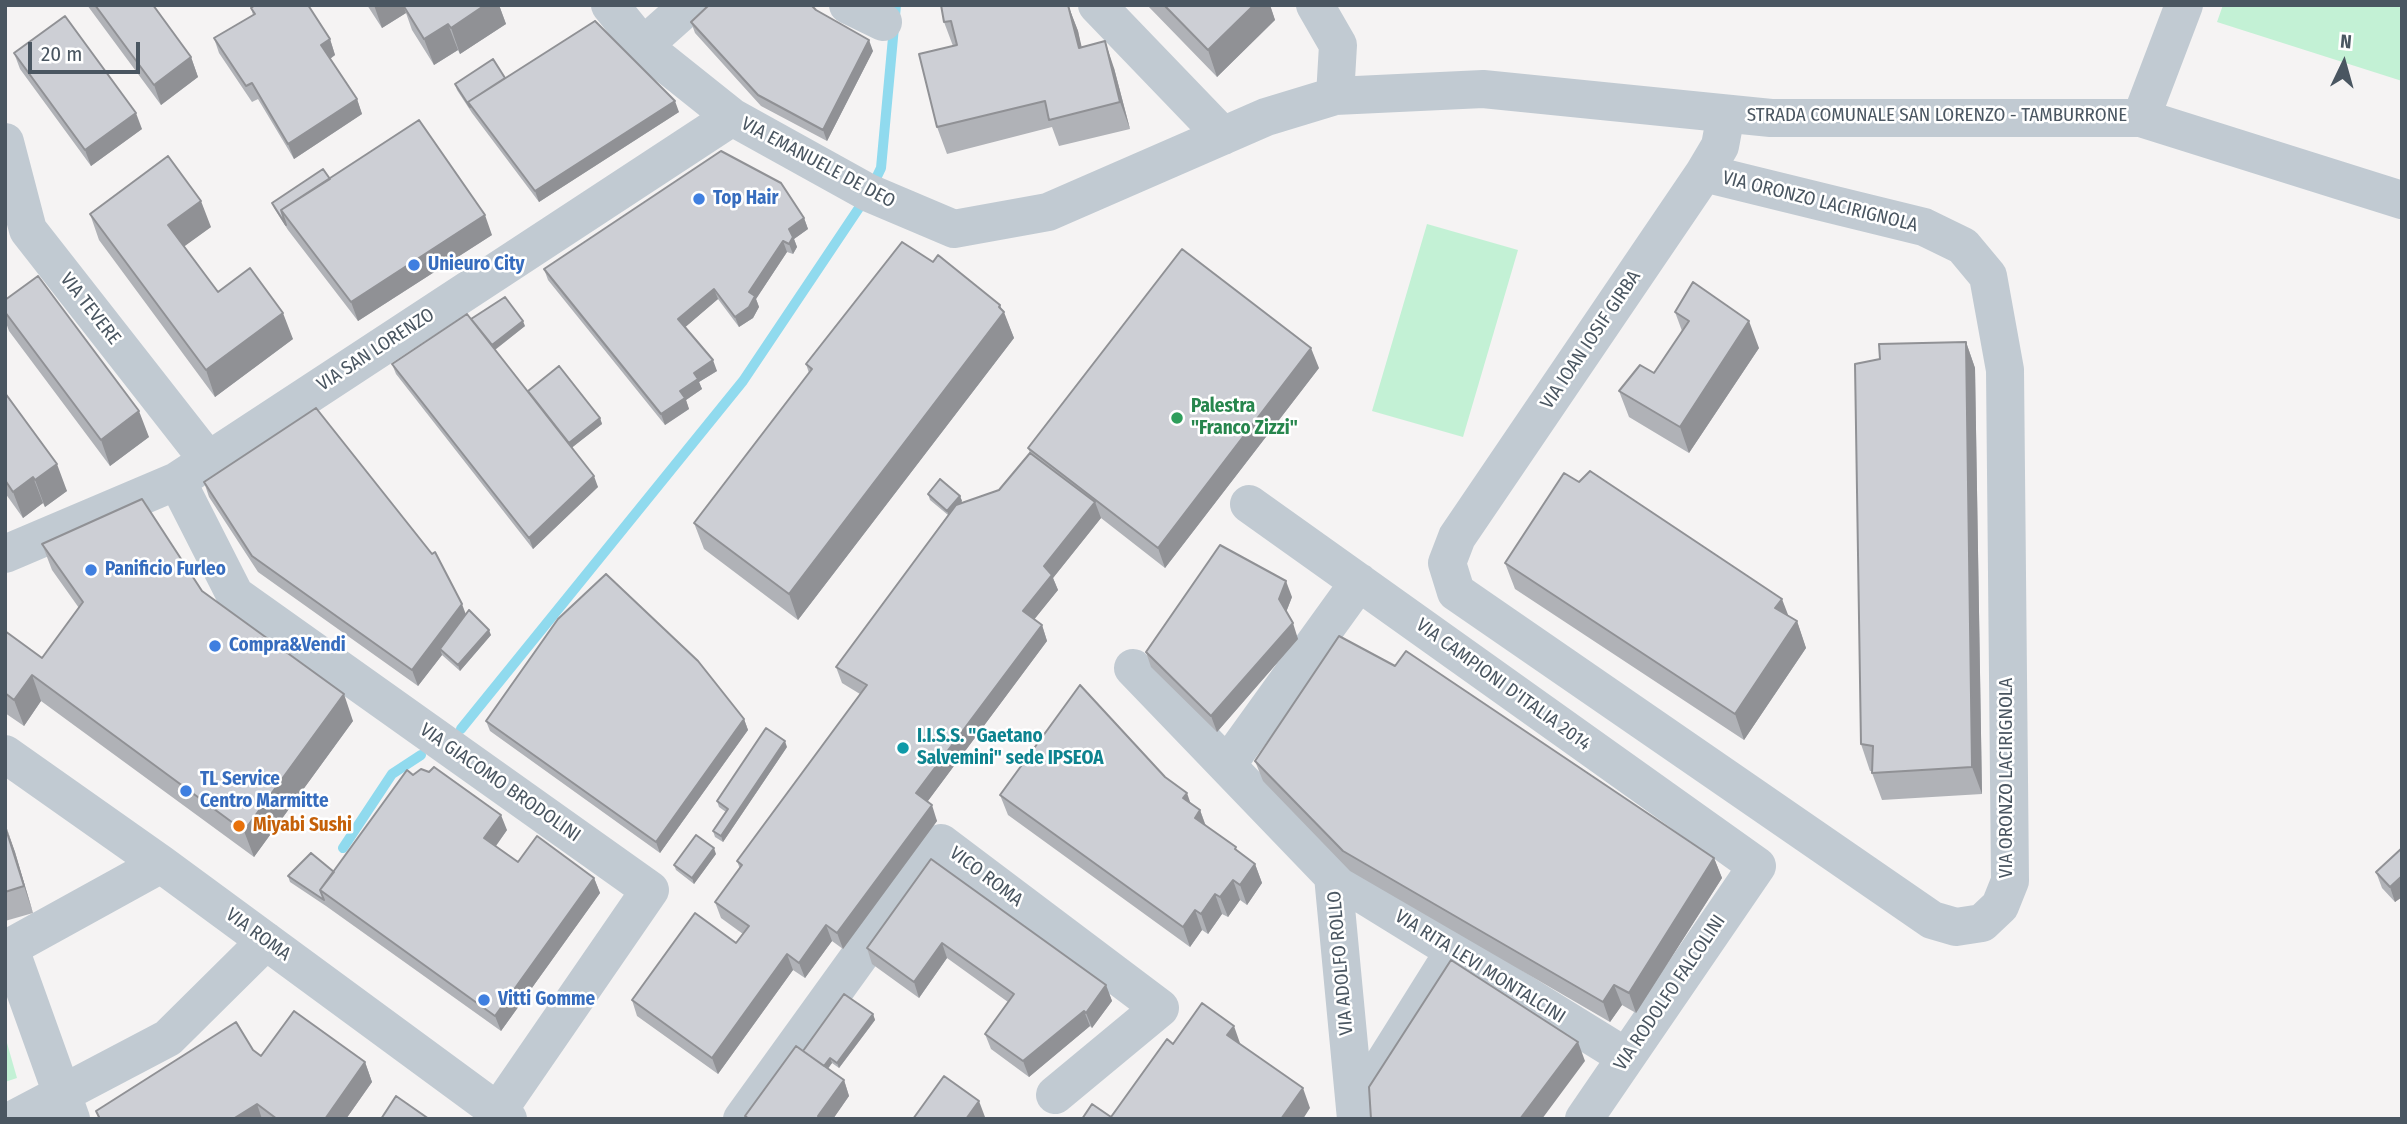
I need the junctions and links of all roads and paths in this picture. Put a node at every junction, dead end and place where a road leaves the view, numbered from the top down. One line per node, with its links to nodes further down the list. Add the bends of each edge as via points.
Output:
1 (610, 5): 8 (street, VIA EMANUELE DE DEO)
2 (689, 5): 8 (street)
3 (848, 5): 7 (street)
4 (1097, 5): 13 (street)
5 (1315, 5): 9 (street, via 1338,45)
6 (2184, 5): 12 (street)
7 (883, 22)
8 (643, 46): 11 (street, VIA EMANUELE DE DEO)
9 (1335, 96): 10 (street, STRADA COMUNALE SAN LORENZO - TAMBURRONE, via 1483,89); 13 (street, VIA EMANUELE DE DEO)
10 (1726, 114): 12 (street, STRADA COMUNALE SAN LORENZO - TAMBURRONE, via 1772,118); 15 (street, VIA IOAN IOSIF GIRBA, via 1720,146)
11 (732, 117): 13 (street, VIA EMANUELE DE DEO, via 869,193 954,229 1048,212); 17 (street, VIA SAN LORENZO)
12 (2141, 118): 16 (street, STRADA COMUNALE SAN LORENZO - TAMBURRONE)
13 (1223, 135)
14 (5, 142): 17 (street, VIA TEVERE, via 28,230)
15 (1704, 173): 21 (street, VIA IOAN IOSIF GIRBA, via 1457,537); 21 (street, VIA ORONZO LACIRIGNOLA, via 1924,227 1963,246 1989,276 2005,370 2010,880 2000,906 1982,923 1956,927 1932,920 1456,592)
16 (2402, 200)
17 (208, 460): 18 (street, VIA SAN LORENZO)
18 (177, 481): 20 (street, VIA SAN LORENZO); 36 (street, VIA GIACOMO BRODOLINI, via 235,595 650,890)
19 (1249, 504): 22 (street, VIA CAMPIONI D'ITALIA 2014)
20 (5, 554)
21 (1447, 564)
22 (1359, 582): 25 (street); 27 (street, VIA CAMPIONI D'ITALIA 2014)
23 (1133, 668): 25 (street, VIA ADOLFO ROLLO)
24 (5, 754): 26 (street, VIA ROMA)
25 (1227, 765): 28 (street, VIA ADOLFO ROLLO)
26 (161, 864): 29 (street, VIA ROMA); 30 (street)
27 (1756, 866): 32 (street, VIA RODOLFO FALCOLINI)
28 (1333, 876): 31 (street, VIA RITA LEVI MONTALCINI); 35 (street, VIA ADOLFO ROLLO)
29 (266, 941): 34 (street, via 168,1038); 36 (street, VIA ROMA)
30 (8, 949): 34 (street)
31 (1454, 951): 32 (street, VIA RITA LEVI MONTALCINI); 35 (street)
32 (1626, 1057): 39 (street, VIA RODOLFO FALCOLINI)
33 (1055, 1095): 38 (street, VICO ROMA, via 1160,1007 941,843)
34 (66, 1106): 37 (street)
35 (1356, 1114)
36 (503, 1115)
37 (14, 1119)
38 (742, 1119)
39 (1584, 1119)

